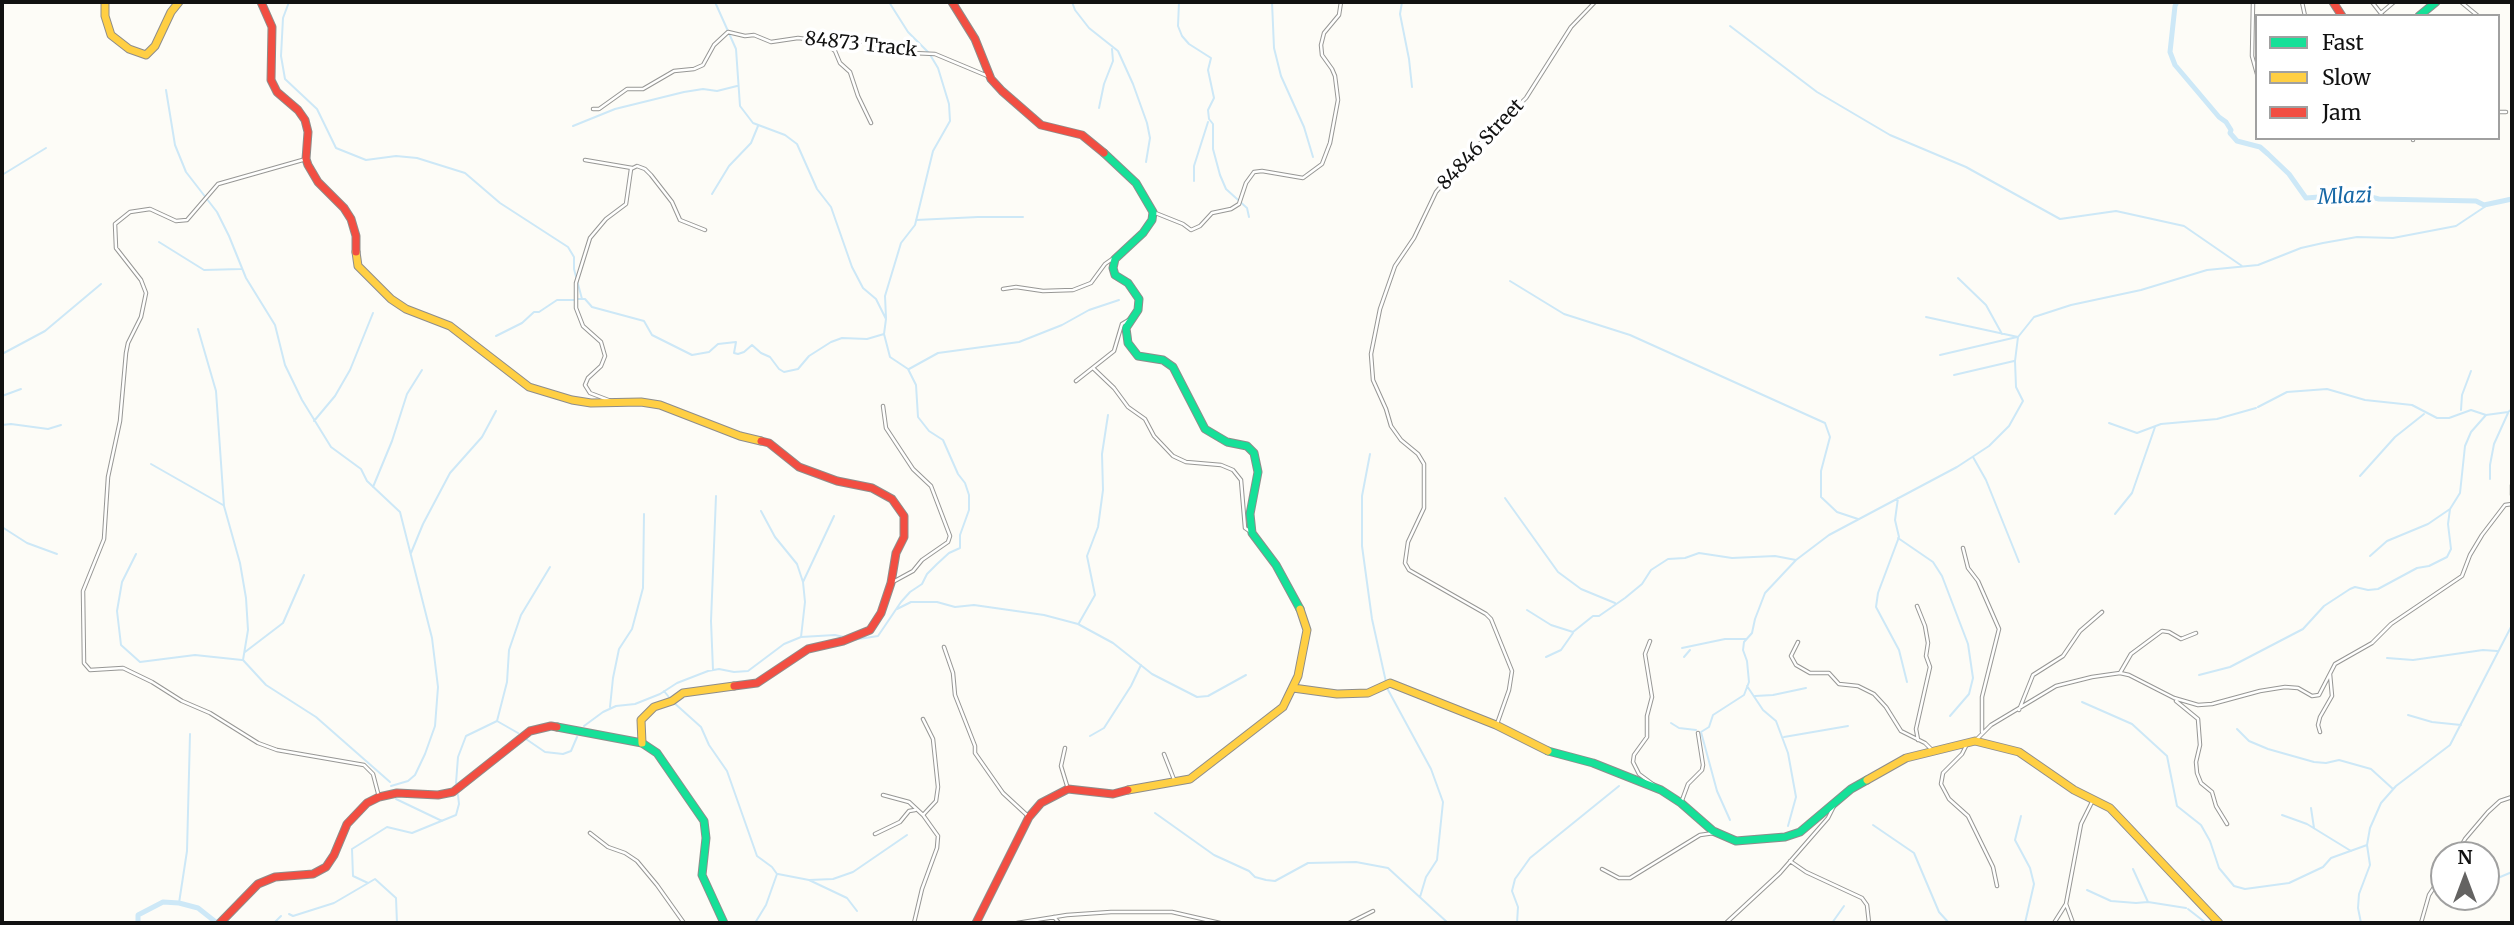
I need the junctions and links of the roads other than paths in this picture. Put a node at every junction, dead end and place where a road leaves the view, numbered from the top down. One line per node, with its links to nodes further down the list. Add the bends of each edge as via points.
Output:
1 (104, 2): 2 (street, via 111,34 129,49 146,55)
2 (179, 2)
3 (261, 2): 24 (street, via 272,27 271,80 276,92 304,120)
4 (952, 2): 19 (street, via 975,39)
5 (1341, 2): 27 (street, via 1339,15 1324,33 1321,45 1335,76 1338,100 1322,164 1303,178 1254,172 1239,204 1212,212 1191,230)
6 (1595, 2): 54 (street, 84846 Street, via 1571,27 1526,98 1436,192 1395,266 1371,354 1373,380 1391,426 1424,464 1424,508 1408,542 1405,563 1409,570 1491,619 1512,677)
7 (2253, 2): 18 (street)
8 (2372, 2): 13 (street)
9 (2394, 2): 13 (street)
10 (2436, 2): 14 (street)
11 (2461, 2): 12 (street)
12 (2472, 11): 15 (street); 16 (street)
13 (2382, 14)
14 (2421, 14)
15 (2470, 14)
16 (2476, 14)
17 (823, 41): 19 (street, 84873 Track, via 865,42 935,54); 20 (street, 84873 Track, via 771,42 728,32 703,65 674,71 643,89 627,89); 23 (street, via 850,72)
18 (2255, 67)
19 (990, 77): 27 (street, via 1041,125 1090,140 1136,183)
20 (593, 109)
21 (2500, 111): 22 (street)
22 (2505, 112)
23 (871, 123)
24 (306, 159): 34 (street, via 312,174 351,219 358,266 391,299 450,326 525,385 572,400); 68 (street, via 218,184 187,220 149,209 130,212 115,224 115,246 146,293 128,343 120,421 108,477 104,539 83,591 84,663 90,670 123,668 277,750 364,765 373,774)
25 (585, 160): 26 (street)
26 (632, 168): 28 (street, via 641,167 651,175 680,220); 34 (street, via 626,204 593,232 575,287 578,318 601,342 605,356 586,381 586,388)
27 (1153, 212): 29 (street, via 1143,233)
28 (705, 230)
29 (1118, 256): 30 (street, via 1105,264 1091,283 1073,290); 31 (street, via 1115,275 1128,283 1139,299)
30 (1003, 289)
31 (1132, 318): 32 (street, via 1122,324 1114,351); 39 (street, via 1126,328 1128,343 1138,356 1163,360 1173,367 1205,429 1254,453 1258,472 1250,514)
32 (1093, 368): 33 (street); 39 (street, via 1173,456 1233,470 1241,480 1245,528)
33 (1076, 381)
34 (617, 404): 41 (street, via 660,405 769,443 799,467 882,492 898,504 904,516 904,537)
35 (883, 406): 41 (street, via 886,428 913,469 931,486 950,536 913,571)
36 (2512, 485): 37 (street)
37 (2512, 495)
38 (2512, 504): 49 (street, via 2505,505 2482,535 2462,576 2391,624 2372,643 2338,661)
39 (1252, 533): 50 (street, via 1276,565 1304,617 1305,648)
40 (1963, 548): 55 (street, via 1968,568 1999,629 1982,697)
41 (891, 583): 60 (street, via 870,630 808,649 757,683 683,693 660,704 641,720)
42 (1917, 606): 58 (street, via 1925,626 1930,667 1916,729)
43 (2102, 612): 52 (street, via 2080,631 2063,656 2033,675)
44 (2196, 633): 48 (street, via 2182,639 2162,631 2131,654)
45 (1650, 642): 66 (street, via 1645,654 1652,697 1647,737 1633,756 1635,769)
46 (1798, 642): 58 (street, via 1791,656 1796,664 1874,694 1901,731)
47 (944, 647): 75 (street, via 975,753 1003,793)
48 (2120, 673): 51 (street); 52 (street, via 2064,682)
49 (2330, 674): 51 (street, via 2317,696 2291,687 2206,705); 56 (street, via 2332,696 2319,722)
50 (1293, 688): 54 (street, via 1337,694 1368,692 1391,683); 64 (street, via 1283,707 1268,720 1198,774)
51 (2174, 698): 76 (street, via 2198,719 2197,773)
52 (2019, 710): 55 (street)
53 (923, 719): 74 (street, via 933,739 938,787 936,801)
54 (1496, 725): 66 (street, via 1543,750 1593,763)
55 (1982, 732): 59 (street)
56 (2320, 732)
57 (1698, 733): 71 (street, via 1702,770 1688,784)
58 (1918, 740): 62 (street)
59 (1971, 742): 62 (street); 70 (street, via 2014,750); 83 (street, via 1943,773 1941,785 1945,795 1968,816 1993,867)
60 (642, 743): 68 (street, via 543,726 524,735 453,792); 90 (street, via 657,753 704,821 702,875)
61 (1065, 748): 65 (street, via 1061,765)
62 (1933, 751): 72 (street, via 1888,766)
63 (1164, 754): 64 (street)
64 (1175, 782): 65 (street, via 1113,794)
65 (1068, 789): 75 (street, via 1041,803)
66 (1661, 790): 71 (street)
67 (883, 794): 73 (street, via 909,802)
68 (379, 797): 88 (street, via 354,814 326,867 313,874 266,880 253,887)
69 (2512, 797): 80 (street, via 2492,807)
70 (2093, 799): 85 (street, via 2081,824); 101 (street, via 2116,814)
71 (1681, 803): 77 (street)
72 (1834, 803): 77 (street, via 1792,835 1742,841); 81 (street, via 1828,818)
73 (915, 810): 74 (street); 79 (street)
74 (923, 815): 91 (street, via 938,843)
75 (1030, 817): 92 (street)
76 (2227, 824)
77 (1717, 833): 82 (street, via 1700,835 1630,878)
78 (590, 834): 89 (street, via 637,861)
79 (875, 834)
80 (2464, 841)
81 (1789, 860): 97 (street); 98 (street, via 1862,898)
82 (1602, 869)
83 (1997, 886)
84 (2430, 893): 102 (street)
85 (2066, 904): 99 (street); 100 (street)
86 (1373, 911): 96 (street)
87 (1054, 918): 93 (street); 94 (street); 95 (street, via 1172,912)
88 (223, 920)
89 (684, 923)
90 (724, 923)
91 (914, 923)
92 (976, 923)
93 (1017, 923)
94 (1059, 923)
95 (1220, 923)
96 (1349, 923)
97 (1726, 923)
98 (1869, 923)
99 (2054, 923)
100 (2073, 923)
101 (2219, 923)
102 (2420, 923)

